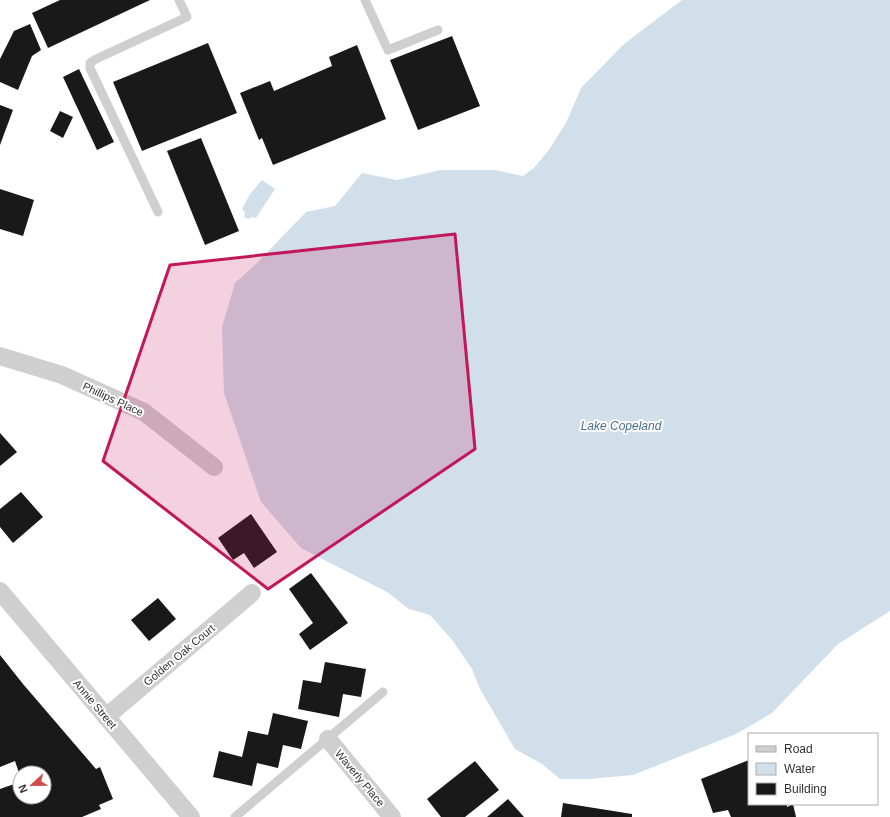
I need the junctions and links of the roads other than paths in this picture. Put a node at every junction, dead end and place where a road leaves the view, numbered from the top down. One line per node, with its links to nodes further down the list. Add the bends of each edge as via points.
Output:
1 (179, 0): 4 (lane, via 187,17 90,63 90,68)
2 (365, 0): 3 (lane, via 388,50)
3 (438, 30)
4 (158, 212)
5 (0, 356): 6 (street, Phillips Place, via 62,375 144,412)
6 (214, 466)
7 (0, 591): 10 (street, Annie Street)
8 (252, 593): 10 (street, Golden Oak Court)
9 (383, 692): 11 (lane)
10 (106, 717): 12 (street, Annie Street)
11 (328, 739): 13 (lane); 14 (street, Waverly Place)
12 (186, 816)
13 (235, 817)
14 (392, 817)

